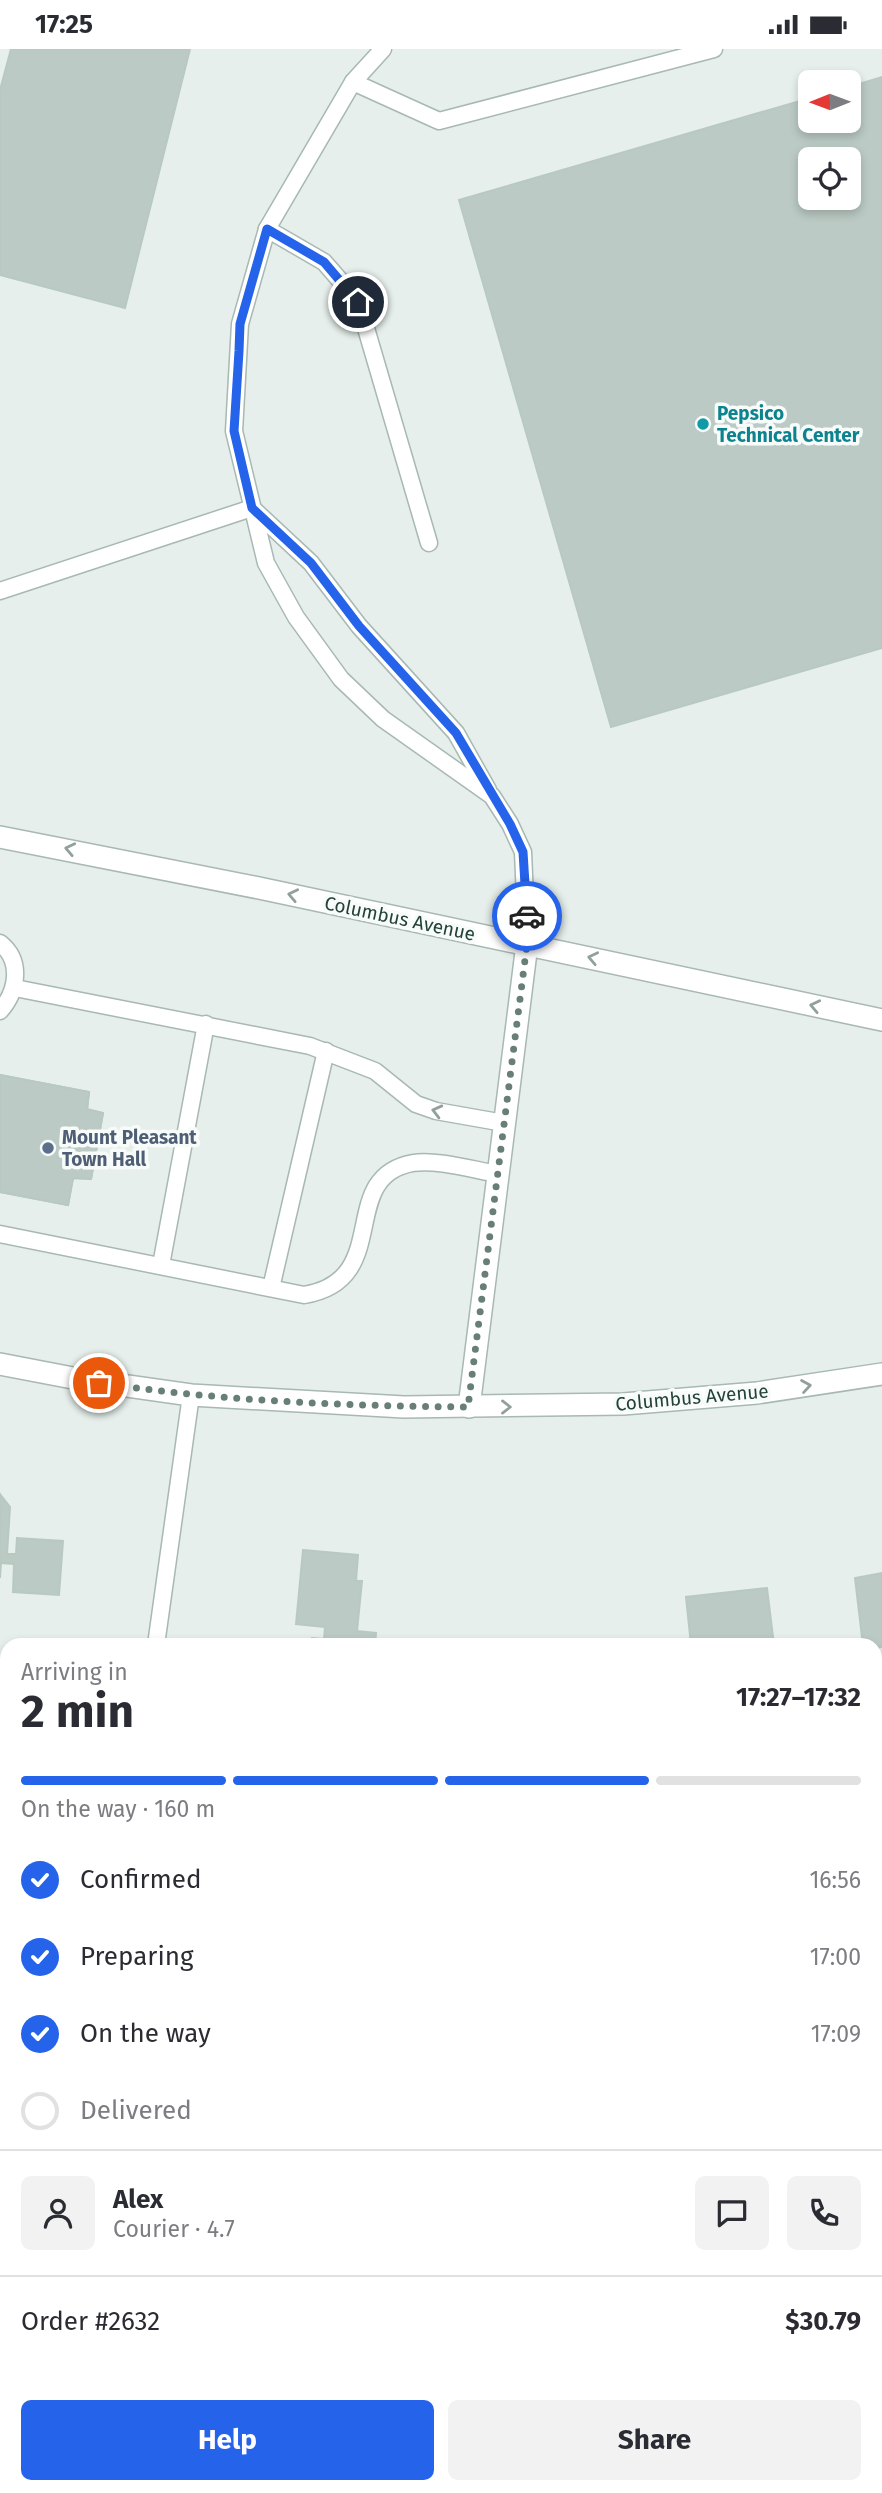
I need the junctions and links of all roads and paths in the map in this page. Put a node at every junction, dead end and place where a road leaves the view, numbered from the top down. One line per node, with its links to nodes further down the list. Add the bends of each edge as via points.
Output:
1 (383, 49): 3 (lane)
2 (714, 49): 3 (lane, via 439,121)
3 (353, 82): 4 (lane)
4 (267, 229): 5 (lane, via 240,324 234,431); 6 (lane, via 324,262 358,302)
5 (252, 508): 7 (lane); 8 (lane, via 311,563 368,636 456,733); 8 (lane, via 266,563 296,617 341,679 383,719)
6 (429, 543)
7 (0, 591)
8 (492, 796): 11 (lane, via 523,852)
9 (0, 837): 11 (street, Columbus Avenue, one-way to 9)
10 (0, 943): 12 (lane, via 12,959)
11 (527, 944): 14 (street, Columbus Avenue, one-way to 11); 17 (street)
12 (15, 988): 13 (lane); 15 (lane)
13 (0, 1011)
14 (882, 1020)
15 (206, 1024): 16 (lane); 20 (lane)
16 (326, 1051): 17 (lane, one-way to 16, via 416,1104 375,1071); 21 (lane)
17 (504, 1122): 18 (street)
18 (498, 1174): 21 (lane, via 414,1162 395,1168 381,1177 371,1193 359,1250 349,1271 333,1286 317,1292); 25 (street)
19 (0, 1234): 20 (lane)
20 (161, 1265): 21 (lane)
21 (271, 1289)
22 (0, 1364): 24 (street, Columbus Avenue)
23 (882, 1374): 25 (street, Columbus Avenue, one-way to 23, via 687,1400)
24 (191, 1395): 25 (street, Columbus Avenue); 26 (lane)
25 (468, 1407)
26 (157, 1638)

